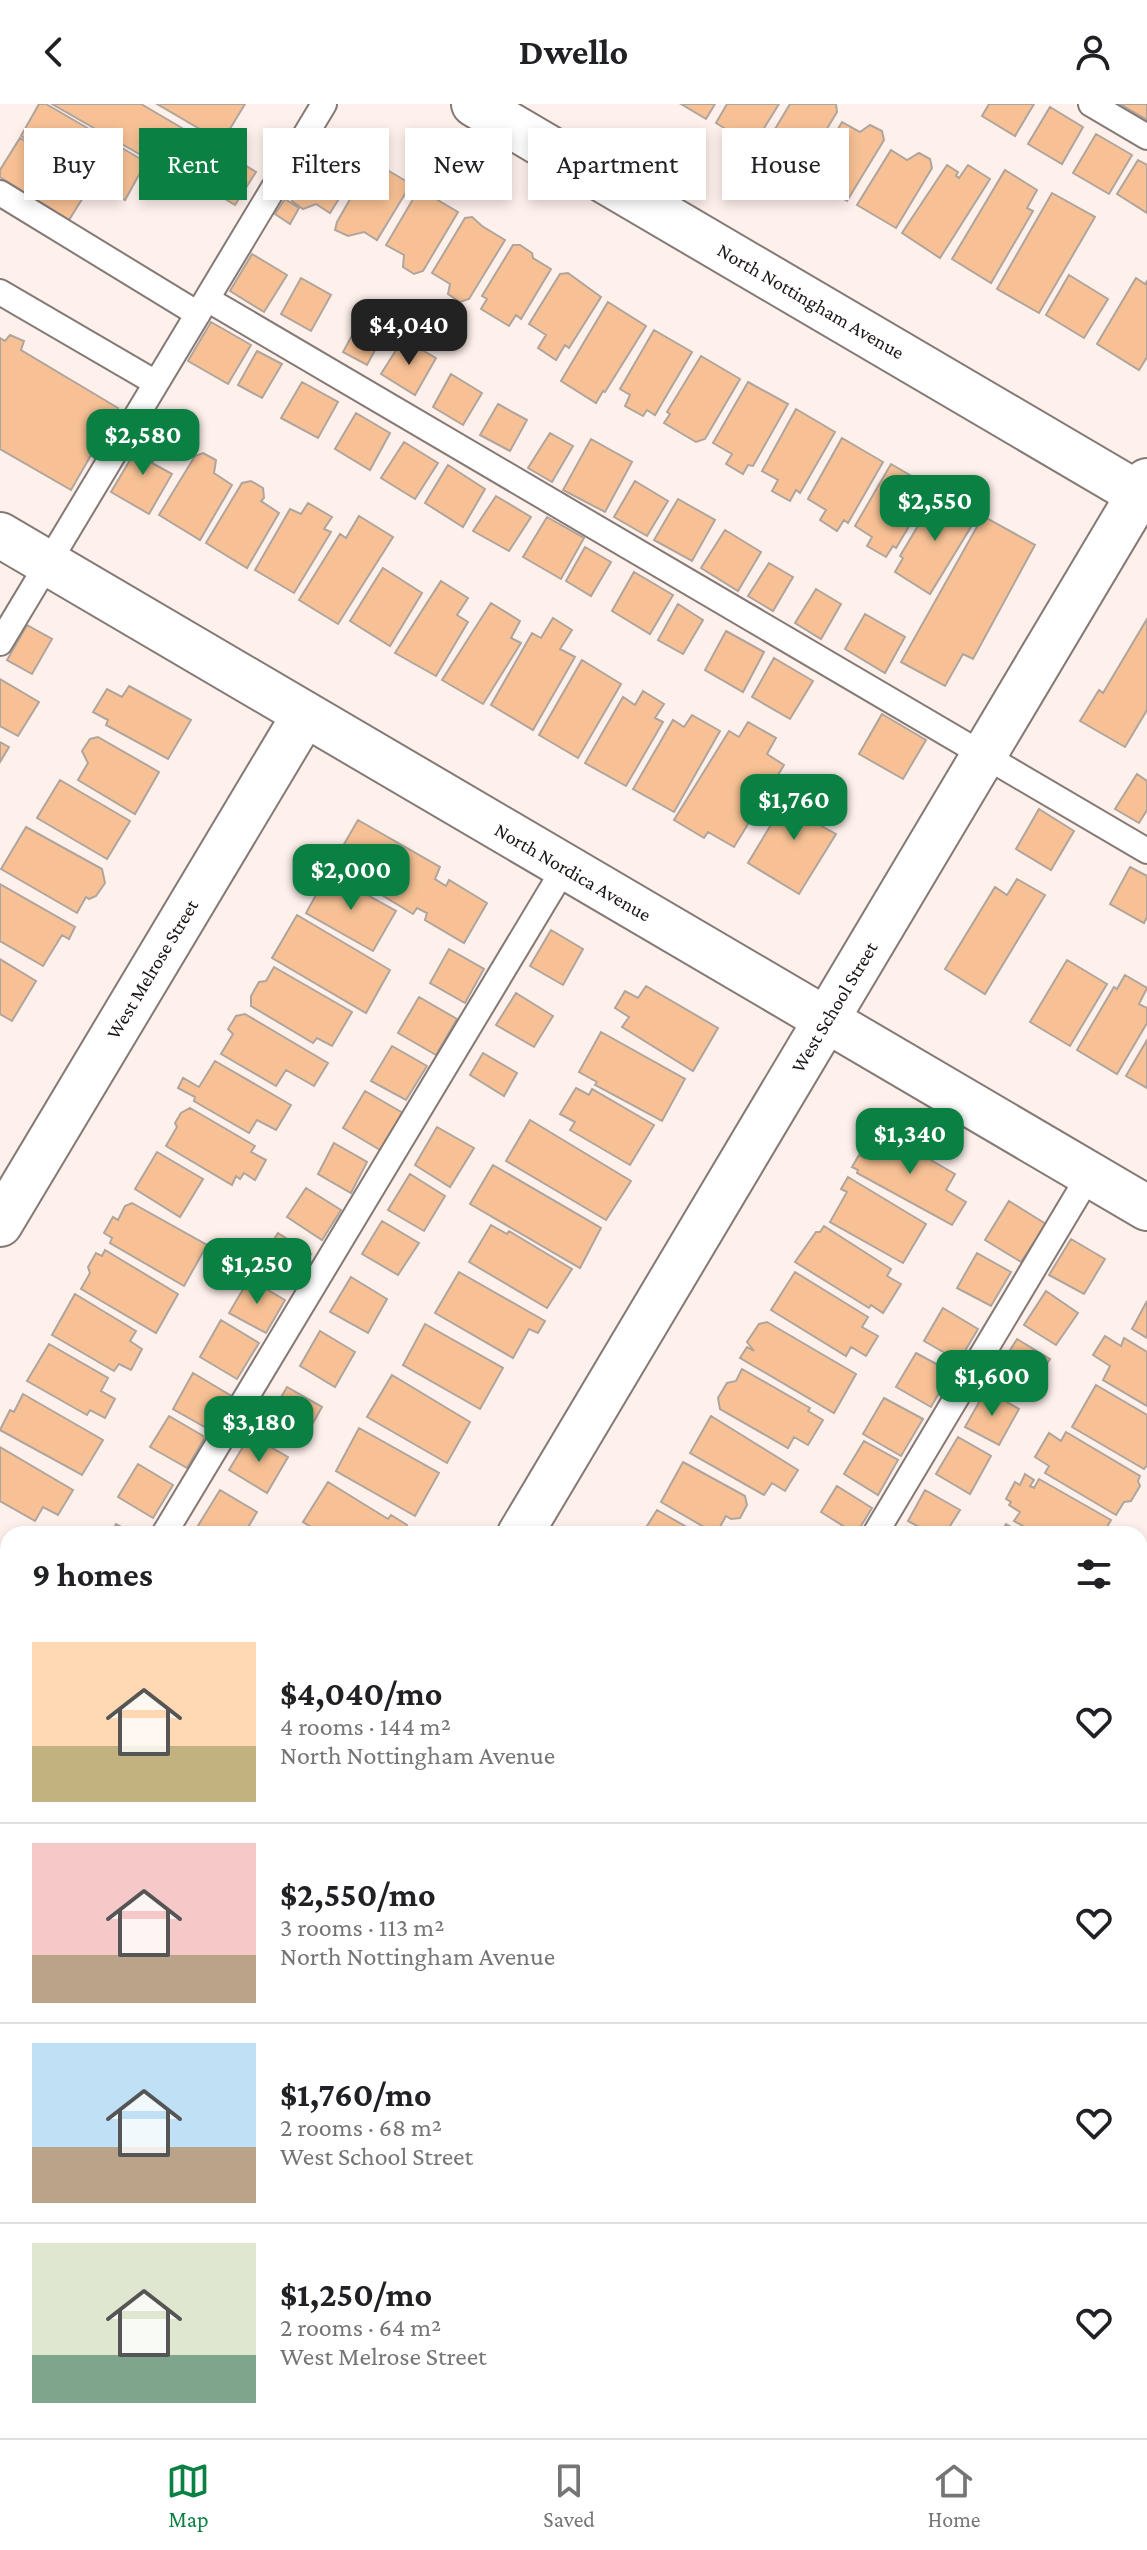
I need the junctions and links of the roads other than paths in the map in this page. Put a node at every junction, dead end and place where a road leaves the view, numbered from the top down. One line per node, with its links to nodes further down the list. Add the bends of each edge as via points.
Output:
1 (324, 104): 7 (lane)
2 (474, 104): 9 (street, North Nottingham Avenue)
3 (1091, 104): 4 (lane)
4 (1147, 137)
5 (0, 193): 7 (lane)
6 (0, 292): 8 (lane)
7 (202, 306): 8 (lane); 14 (lane)
8 (156, 383): 11 (lane)
9 (1144, 491): 14 (street, West School Street)
10 (0, 535): 11 (street, North Nordica Avenue)
11 (48, 563): 12 (lane); 13 (street, North Nordica Avenue)
12 (0, 643)
13 (305, 714): 16 (street, North Nordica Avenue); 20 (street, West Melrose Street)
14 (984, 755): 15 (lane); 17 (street, West School Street)
15 (1147, 851)
16 (565, 867): 17 (street, North Nordica Avenue); 21 (lane)
17 (826, 1020): 18 (street, North Nordica Avenue); 22 (street, West School Street)
18 (1090, 1174): 19 (street, North Nordica Avenue); 23 (lane)
19 (1147, 1208)
20 (0, 1224)
21 (169, 1526)
22 (525, 1526)
23 (880, 1526)

